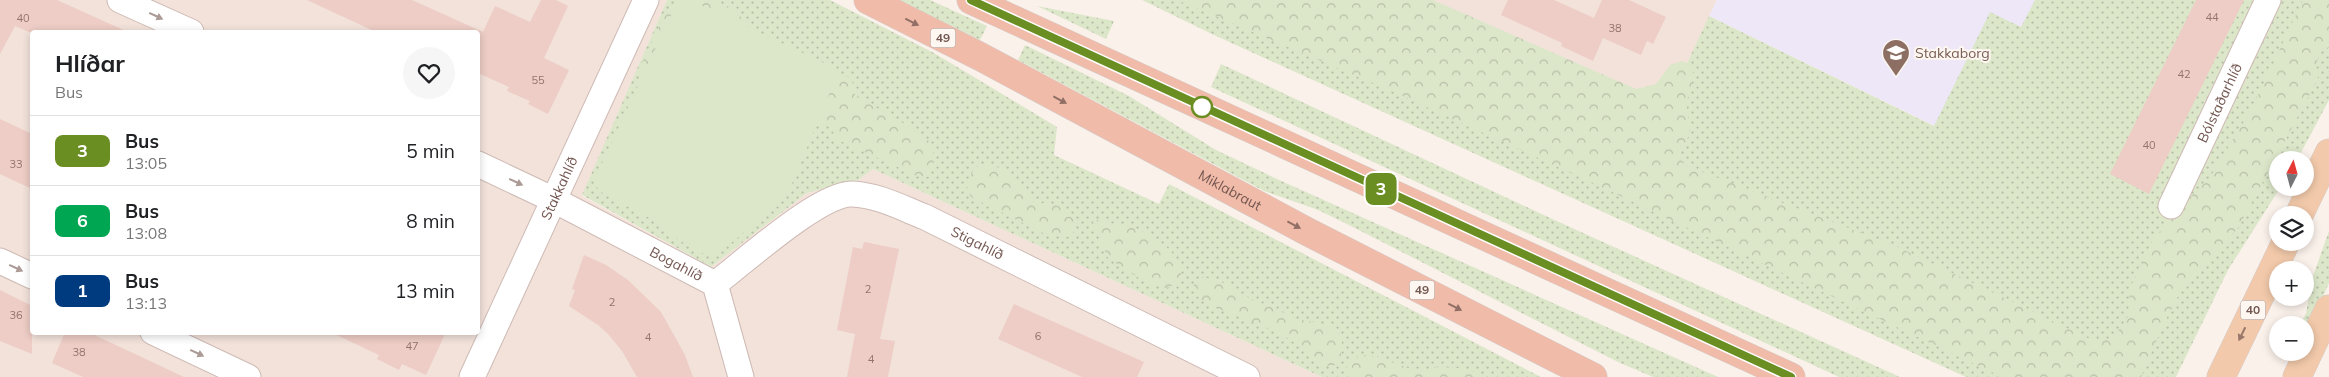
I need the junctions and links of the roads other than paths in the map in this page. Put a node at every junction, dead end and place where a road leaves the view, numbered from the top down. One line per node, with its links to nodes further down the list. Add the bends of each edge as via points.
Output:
1 (120, 0): 6 (street, one-way to 6)
2 (646, 0): 9 (street, Stakkahlíð)
3 (868, 0): 22 (highway, Miklabraut / 49, one-way to 22, via 1308,232)
4 (972, 0): 23 (highway)
5 (2268, 0): 10 (street, Bólstaðarhlíð)
6 (187, 30)
7 (2329, 153): 11 (main road)
8 (480, 165): 9 (street, Bogahlíð, one-way to 9)
9 (554, 200): 15 (street, Bogahlíð); 19 (street, Stakkahlíð)
10 (2171, 206)
11 (2303, 206)
12 (2282, 251): 24 (main road, 40, one-way to 24)
13 (0, 261): 14 (street, one-way to 14)
14 (30, 275)
15 (715, 284): 20 (street, Bogahlíð); 21 (street, Stigahlíð, via 827,201 850,194 876,197 925,217)
16 (2329, 308): 25 (main road)
17 (159, 335): 18 (street, one-way to 18)
18 (248, 377)
19 (472, 377)
20 (741, 377)
21 (1248, 377)
22 (1593, 377)
23 (1791, 377)
24 (2221, 377)
25 (2297, 377)

